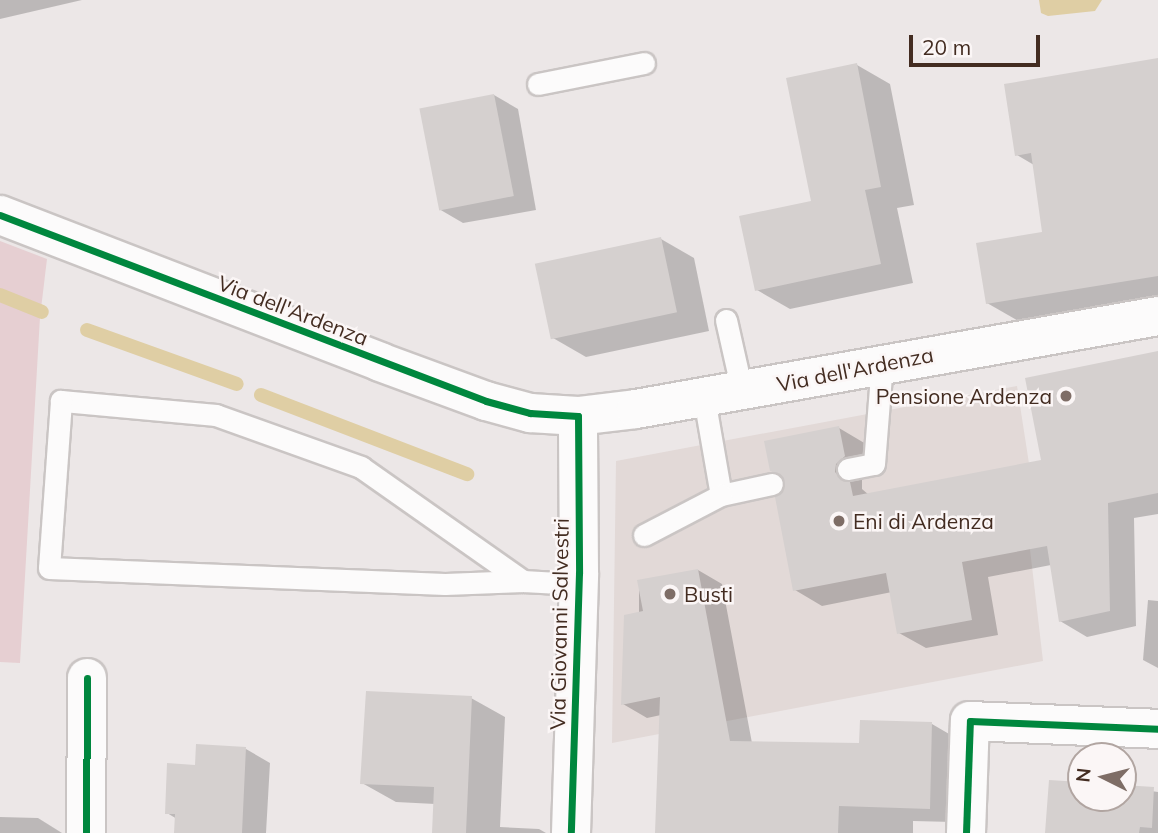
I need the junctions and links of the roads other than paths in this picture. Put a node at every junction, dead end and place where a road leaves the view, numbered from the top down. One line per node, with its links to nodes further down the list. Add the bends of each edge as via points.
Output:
1 (644, 63): 2 (lane)
2 (538, 84)
3 (0, 215): 9 (main road, Via dell'Ardenza, via 486,401 530,413)
4 (1158, 316): 6 (main road, Via dell'Ardenza)
5 (726, 320): 7 (lane)
6 (882, 363): 7 (main road, Via dell'Ardenza); 10 (lane, via 874,464)
7 (742, 391): 8 (main road, Via dell'Ardenza)
8 (704, 398): 9 (main road, Via dell'Ardenza); 12 (lane)
9 (578, 416): 15 (main road, Via Giovanni Salvestri)
10 (848, 470)
11 (772, 484): 12 (lane)
12 (721, 495): 13 (lane)
13 (644, 535)
14 (523, 581): 14 (lane, via 361,467 216,415 61,401 49,568 445,584); 15 (lane)
15 (578, 584): 19 (main road, Via Giovanni Salvestri)
16 (87, 678): 18 (main road)
17 (1158, 729): 20 (main road, via 970,720)
18 (86, 833)
19 (571, 833)
20 (967, 833)

